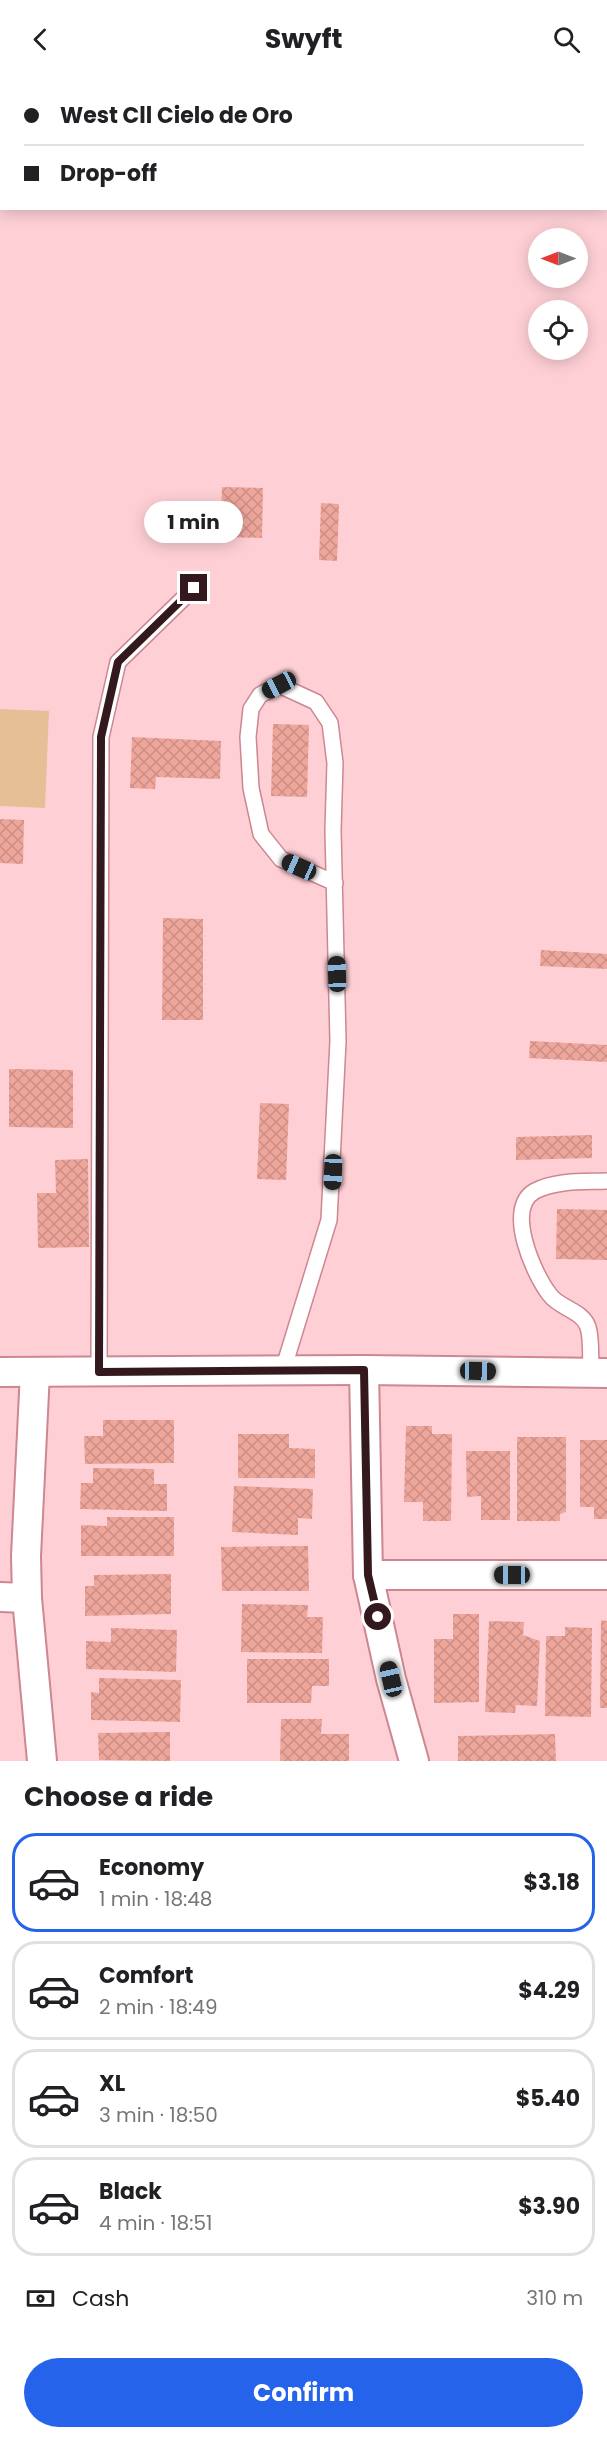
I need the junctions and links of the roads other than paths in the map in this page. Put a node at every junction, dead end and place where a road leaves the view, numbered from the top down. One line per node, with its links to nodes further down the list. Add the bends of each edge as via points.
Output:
1 (194, 588): 8 (lane, via 118,662 101,737)
2 (335, 883): 2 (lane, via 335,764 330,723 316,702 279,685 260,695 251,709 251,788 261,834 281,859); 4 (lane, via 338,1041 329,1220)
3 (607, 1181): 9 (lane, via 560,1183 533,1192 524,1204 521,1220 530,1261 551,1297 588,1326)
4 (283, 1370): 5 (street); 8 (street)
5 (364, 1370): 9 (street); 10 (street)
6 (0, 1372): 7 (street)
7 (35, 1372): 8 (street); 12 (street, via 26,1556)
8 (99, 1372)
9 (599, 1373)
10 (368, 1575): 11 (street); 14 (street)
11 (607, 1575)
12 (13, 1598): 13 (street)
13 (42, 1761)
14 (414, 1761)

